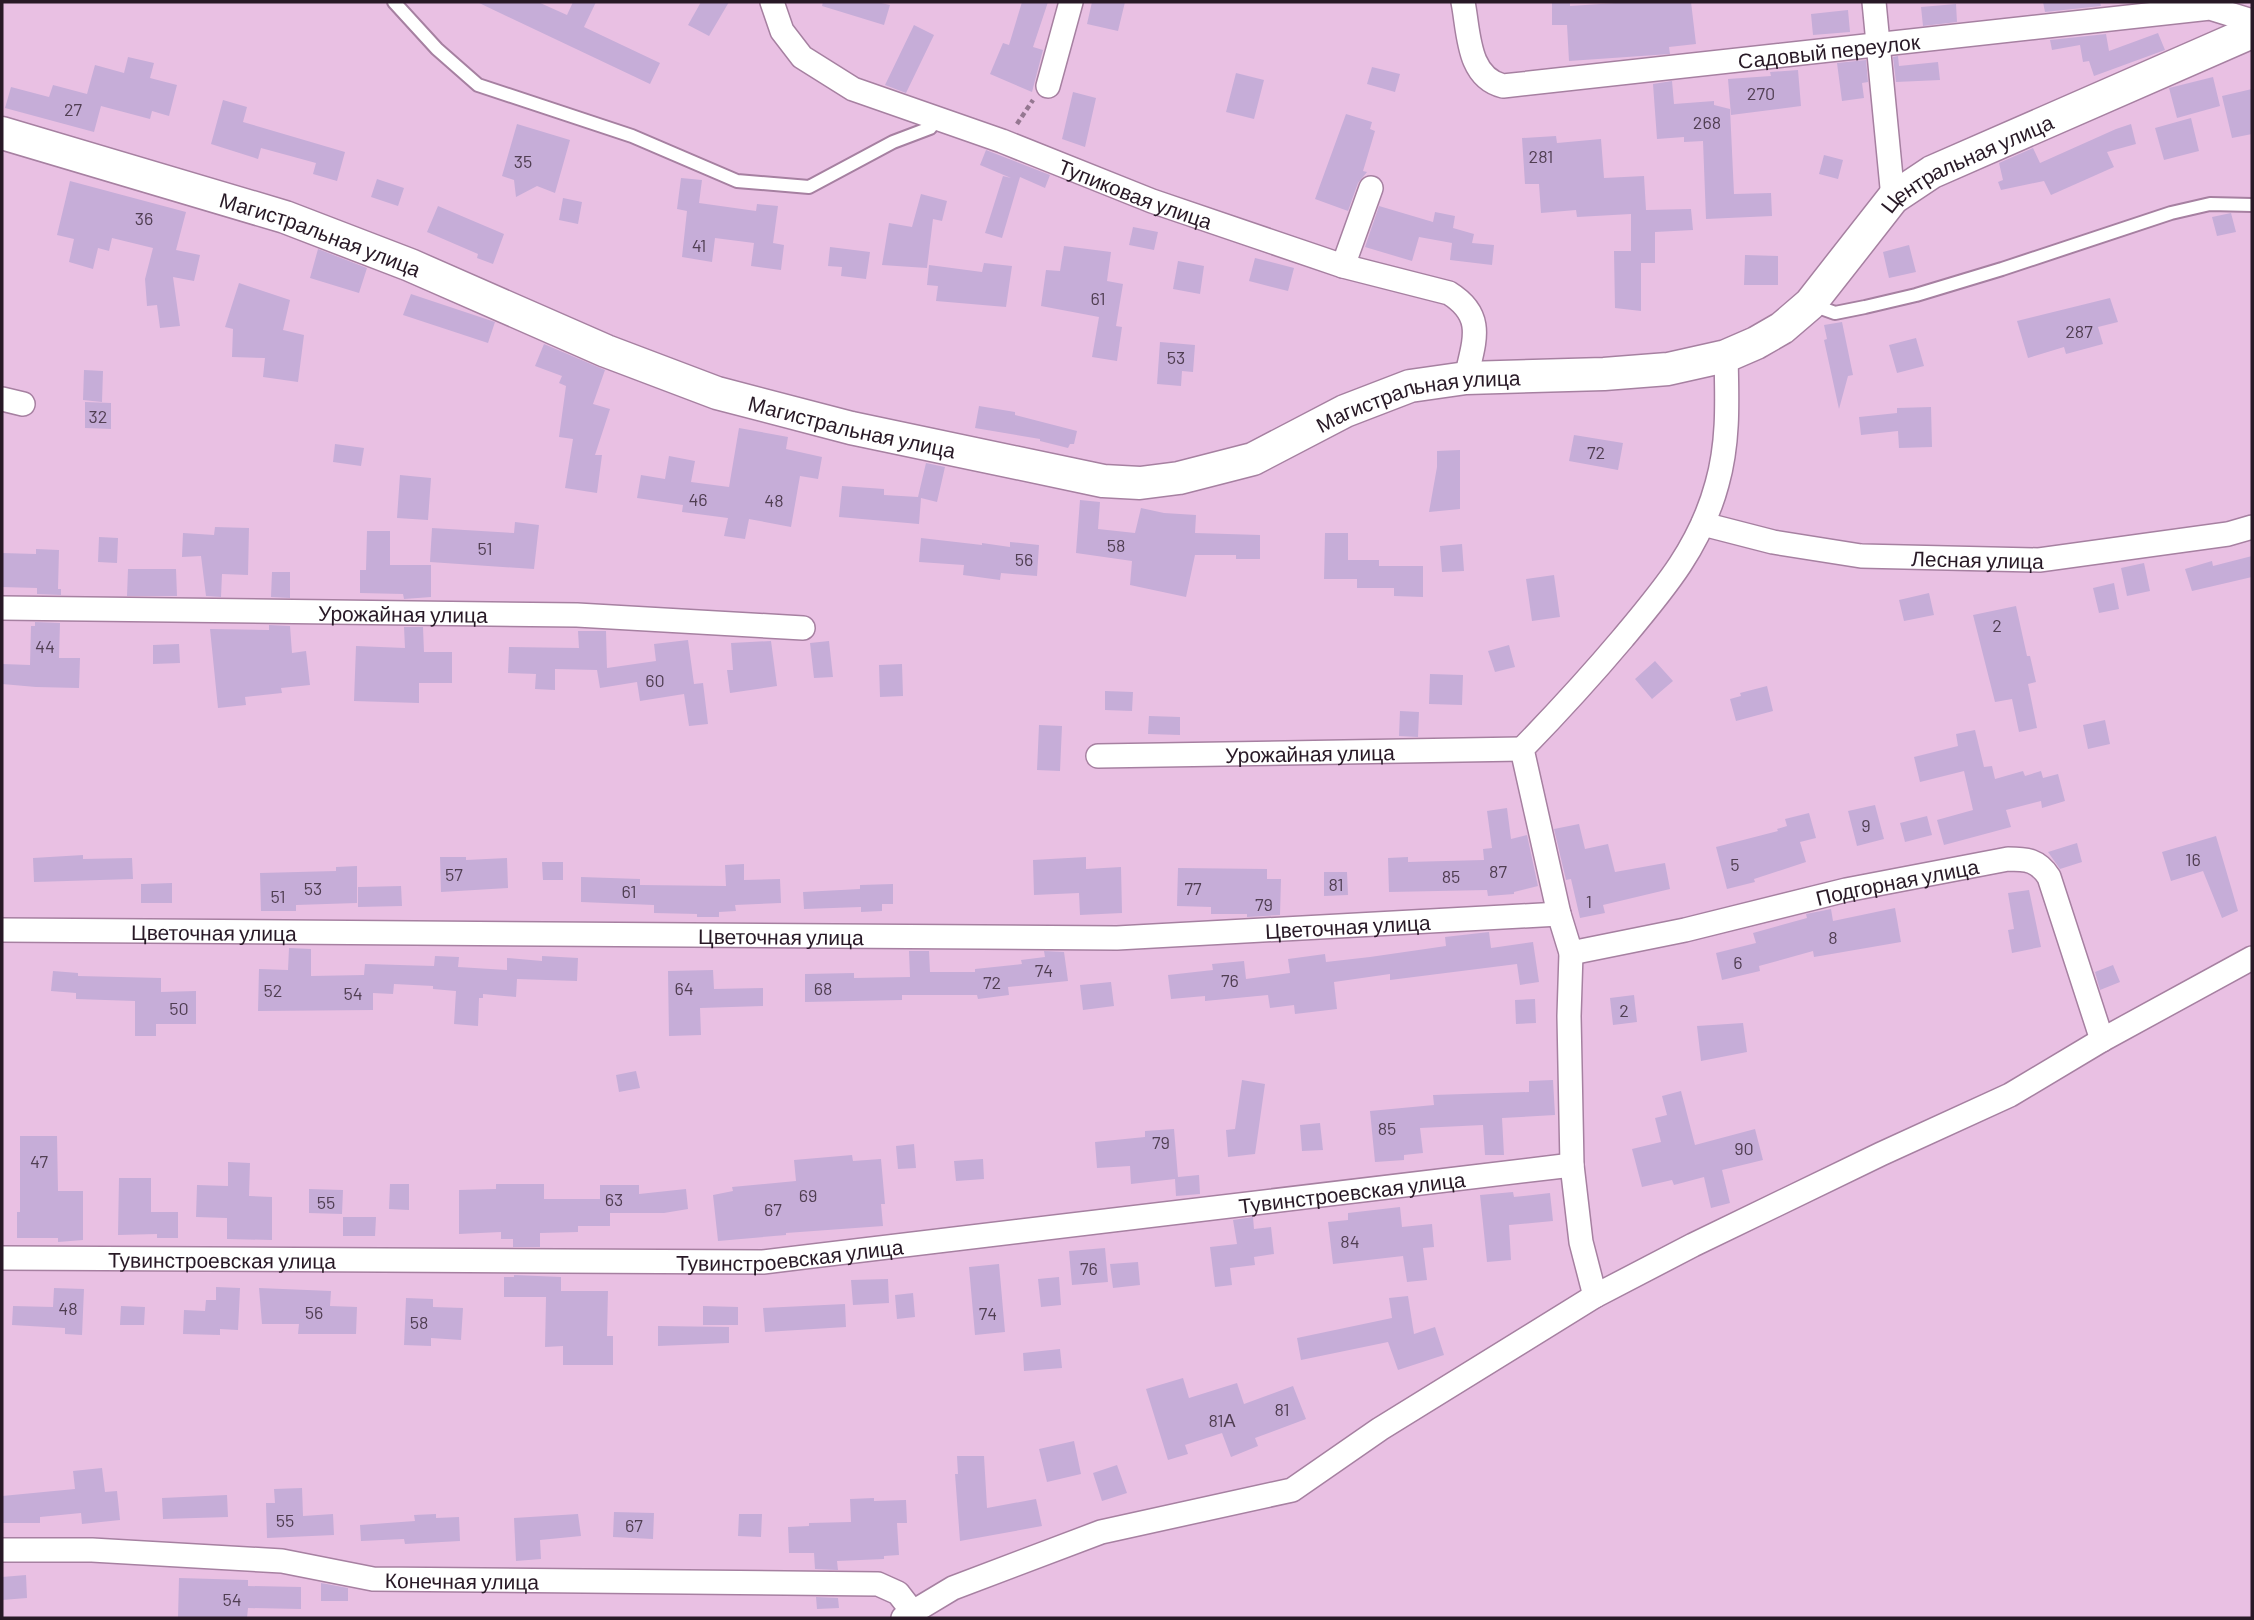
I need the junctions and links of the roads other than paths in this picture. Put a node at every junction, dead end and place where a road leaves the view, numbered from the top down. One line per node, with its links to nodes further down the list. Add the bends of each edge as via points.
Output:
1 (394, 2): 10 (lane, via 436,49 478,85 632,136 737,181 809,187 930,128)
2 (772, 2): 10 (street, Тупиковая улица, via 782,31 802,57 853,89)
3 (1071, 2): 9 (street)
4 (1463, 2): 8 (street, Садовый переулок, via 1481,75 1503,86)
5 (1874, 2): 8 (street)
6 (2252, 21): 8 (street, Садовый переулок, via 2210,8)
7 (2252, 32): 13 (street, Центральная улица, via 1932,172)
8 (1878, 45): 13 (street)
9 (1048, 86)
10 (937, 119): 15 (street, Тупиковая улица, via 1152,201)
11 (2, 133): 18 (street, Магистральная улица, via 285,217 717,393 851,428 1103,481 1140,483 1217,470 1253,459 1345,411 1410,386)
12 (1371, 188): 15 (street)
13 (1893, 198): 16 (street, Центральная улица)
14 (2252, 205): 16 (lane, via 2210,204 2171,213 1953,284 1865,307 1835,313)
15 (1343, 266): 18 (street, Тупиковая улица, via 1449,293 1464,302 1473,318 1475,336)
16 (1810, 304): 17 (street, Центральная улица, via 1782,328)
17 (1726, 356): 18 (street, Магистральная улица, via 1668,369); 19 (street, via 1727,424 1718,482)
18 (1466, 378)
19 (1703, 524): 20 (street, Лесная улица, via 1773,542 1861,556 2039,560); 23 (street, via 1671,580)
20 (2252, 527)
21 (2, 608): 22 (street, Урожайная улица, via 577,615)
22 (803, 628)
23 (1522, 749): 24 (street, Урожайная улица); 25 (street)
24 (1098, 757)
25 (1559, 914): 26 (street, Цветочная улица, via 1117,939); 27 (street)
26 (2, 930)
27 (1571, 953): 29 (street, Подгорная улица, via 1846,890 2027,859 2049,877); 30 (street)
28 (2252, 958): 29 (street)
29 (2102, 1040): 32 (street, via 2010,1095)
30 (1572, 1165): 31 (street, Тувинстроевская улица, via 763,1262); 32 (street, via 1581,1242)
31 (2, 1258)
32 (1595, 1296): 34 (street, via 1380,1429 1292,1490 1101,1532 953,1588)
33 (2, 1550): 34 (street, Конечная улица, via 92,1550 282,1561 373,1579 878,1584 898,1593)
34 (908, 1615)

